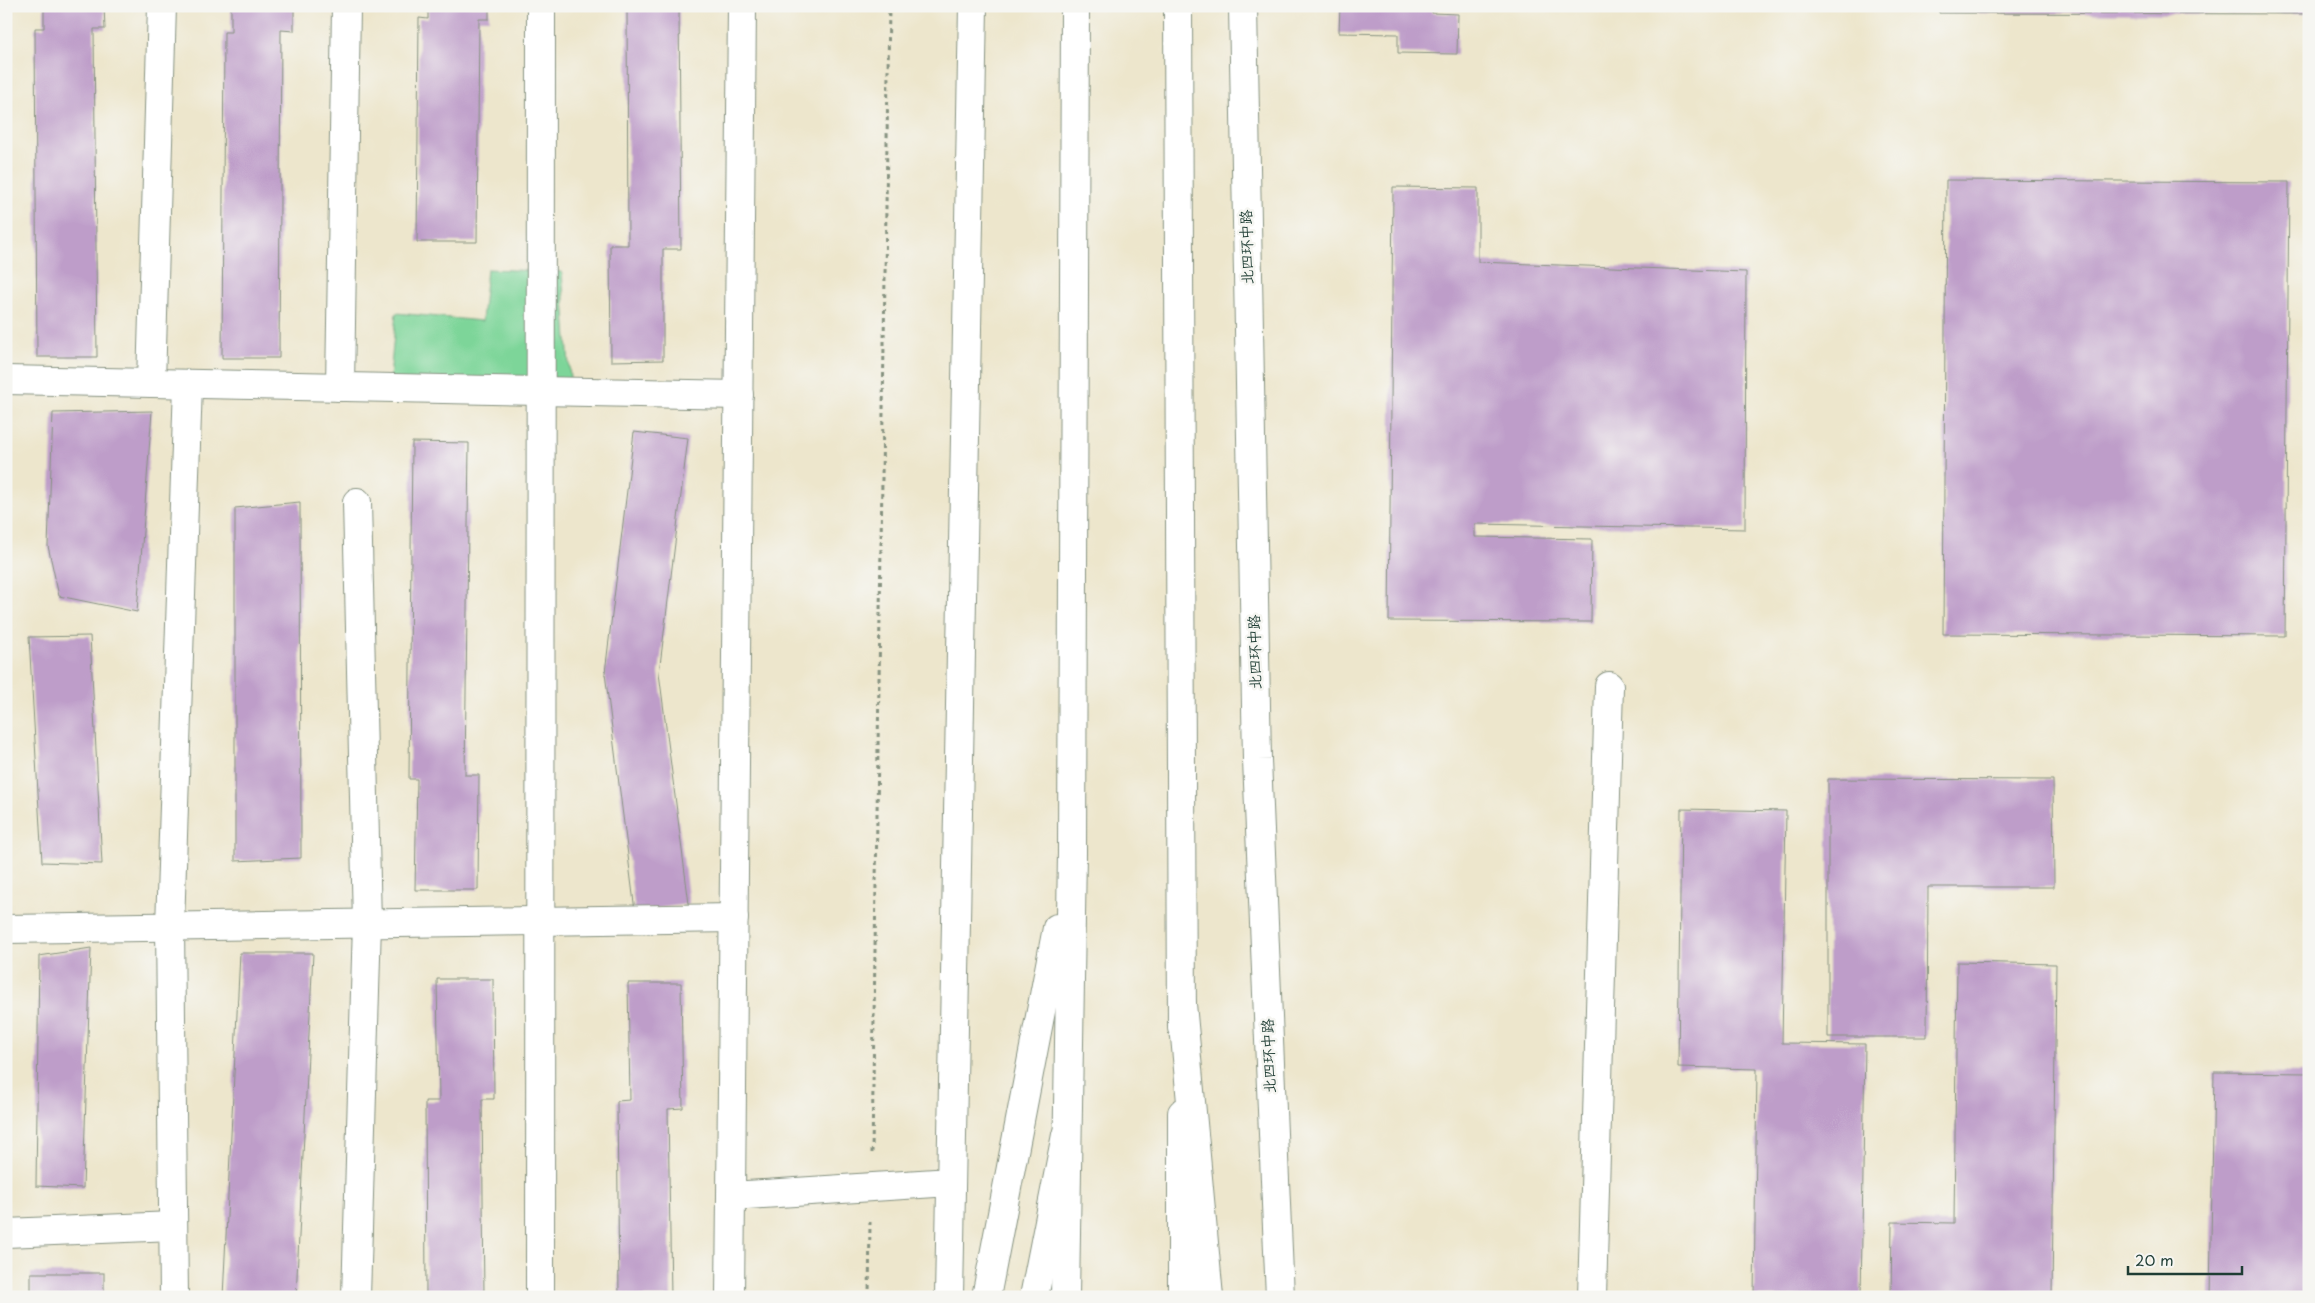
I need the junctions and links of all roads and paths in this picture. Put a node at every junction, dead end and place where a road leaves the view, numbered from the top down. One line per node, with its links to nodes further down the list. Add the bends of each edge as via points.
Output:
1 (162, 6): 11 (main road)
2 (346, 6): 13 (main road)
3 (541, 6): 14 (main road)
4 (742, 6): 15 (main road)
5 (889, 6): 27 (path)
6 (974, 6): 26 (main road)
7 (1075, 6): 18 (main road)
8 (1178, 6): 24 (main road)
9 (1243, 6): 42 (main road, 北四环中路, via 1257,760)
10 (6, 380): 11 (main road)
11 (151, 384): 12 (main road)
12 (188, 384): 13 (main road); 22 (main road)
13 (340, 387): 14 (main road)
14 (540, 391): 15 (main road); 20 (main road)
15 (739, 395): 19 (main road)
16 (357, 502): 21 (main road)
17 (1609, 686): 43 (main road)
18 (1072, 853): 25 (main road); 37 (main road)
19 (734, 918): 20 (main road); 28 (main road)
20 (540, 921): 21 (main road); 33 (main road)
21 (367, 924): 22 (main road); 32 (main road)
22 (170, 926): 23 (main road); 29 (main road)
23 (6, 929)
24 (1182, 1004): 40 (main road); 41 (main road)
25 (1066, 1135): 38 (main road); 39 (main road)
26 (951, 1182): 27 (main road); 36 (main road)
27 (871, 1187): 28 (main road); 35 (path)
28 (731, 1196): 34 (main road)
29 (173, 1226): 30 (main road); 31 (main road)
30 (6, 1233)
31 (174, 1297)
32 (356, 1297)
33 (540, 1297)
34 (730, 1297)
35 (869, 1297)
36 (949, 1297)
37 (986, 1297)
38 (1034, 1297)
39 (1065, 1297)
40 (1182, 1297)
41 (1209, 1297)
42 (1280, 1297)
43 (1592, 1297)

